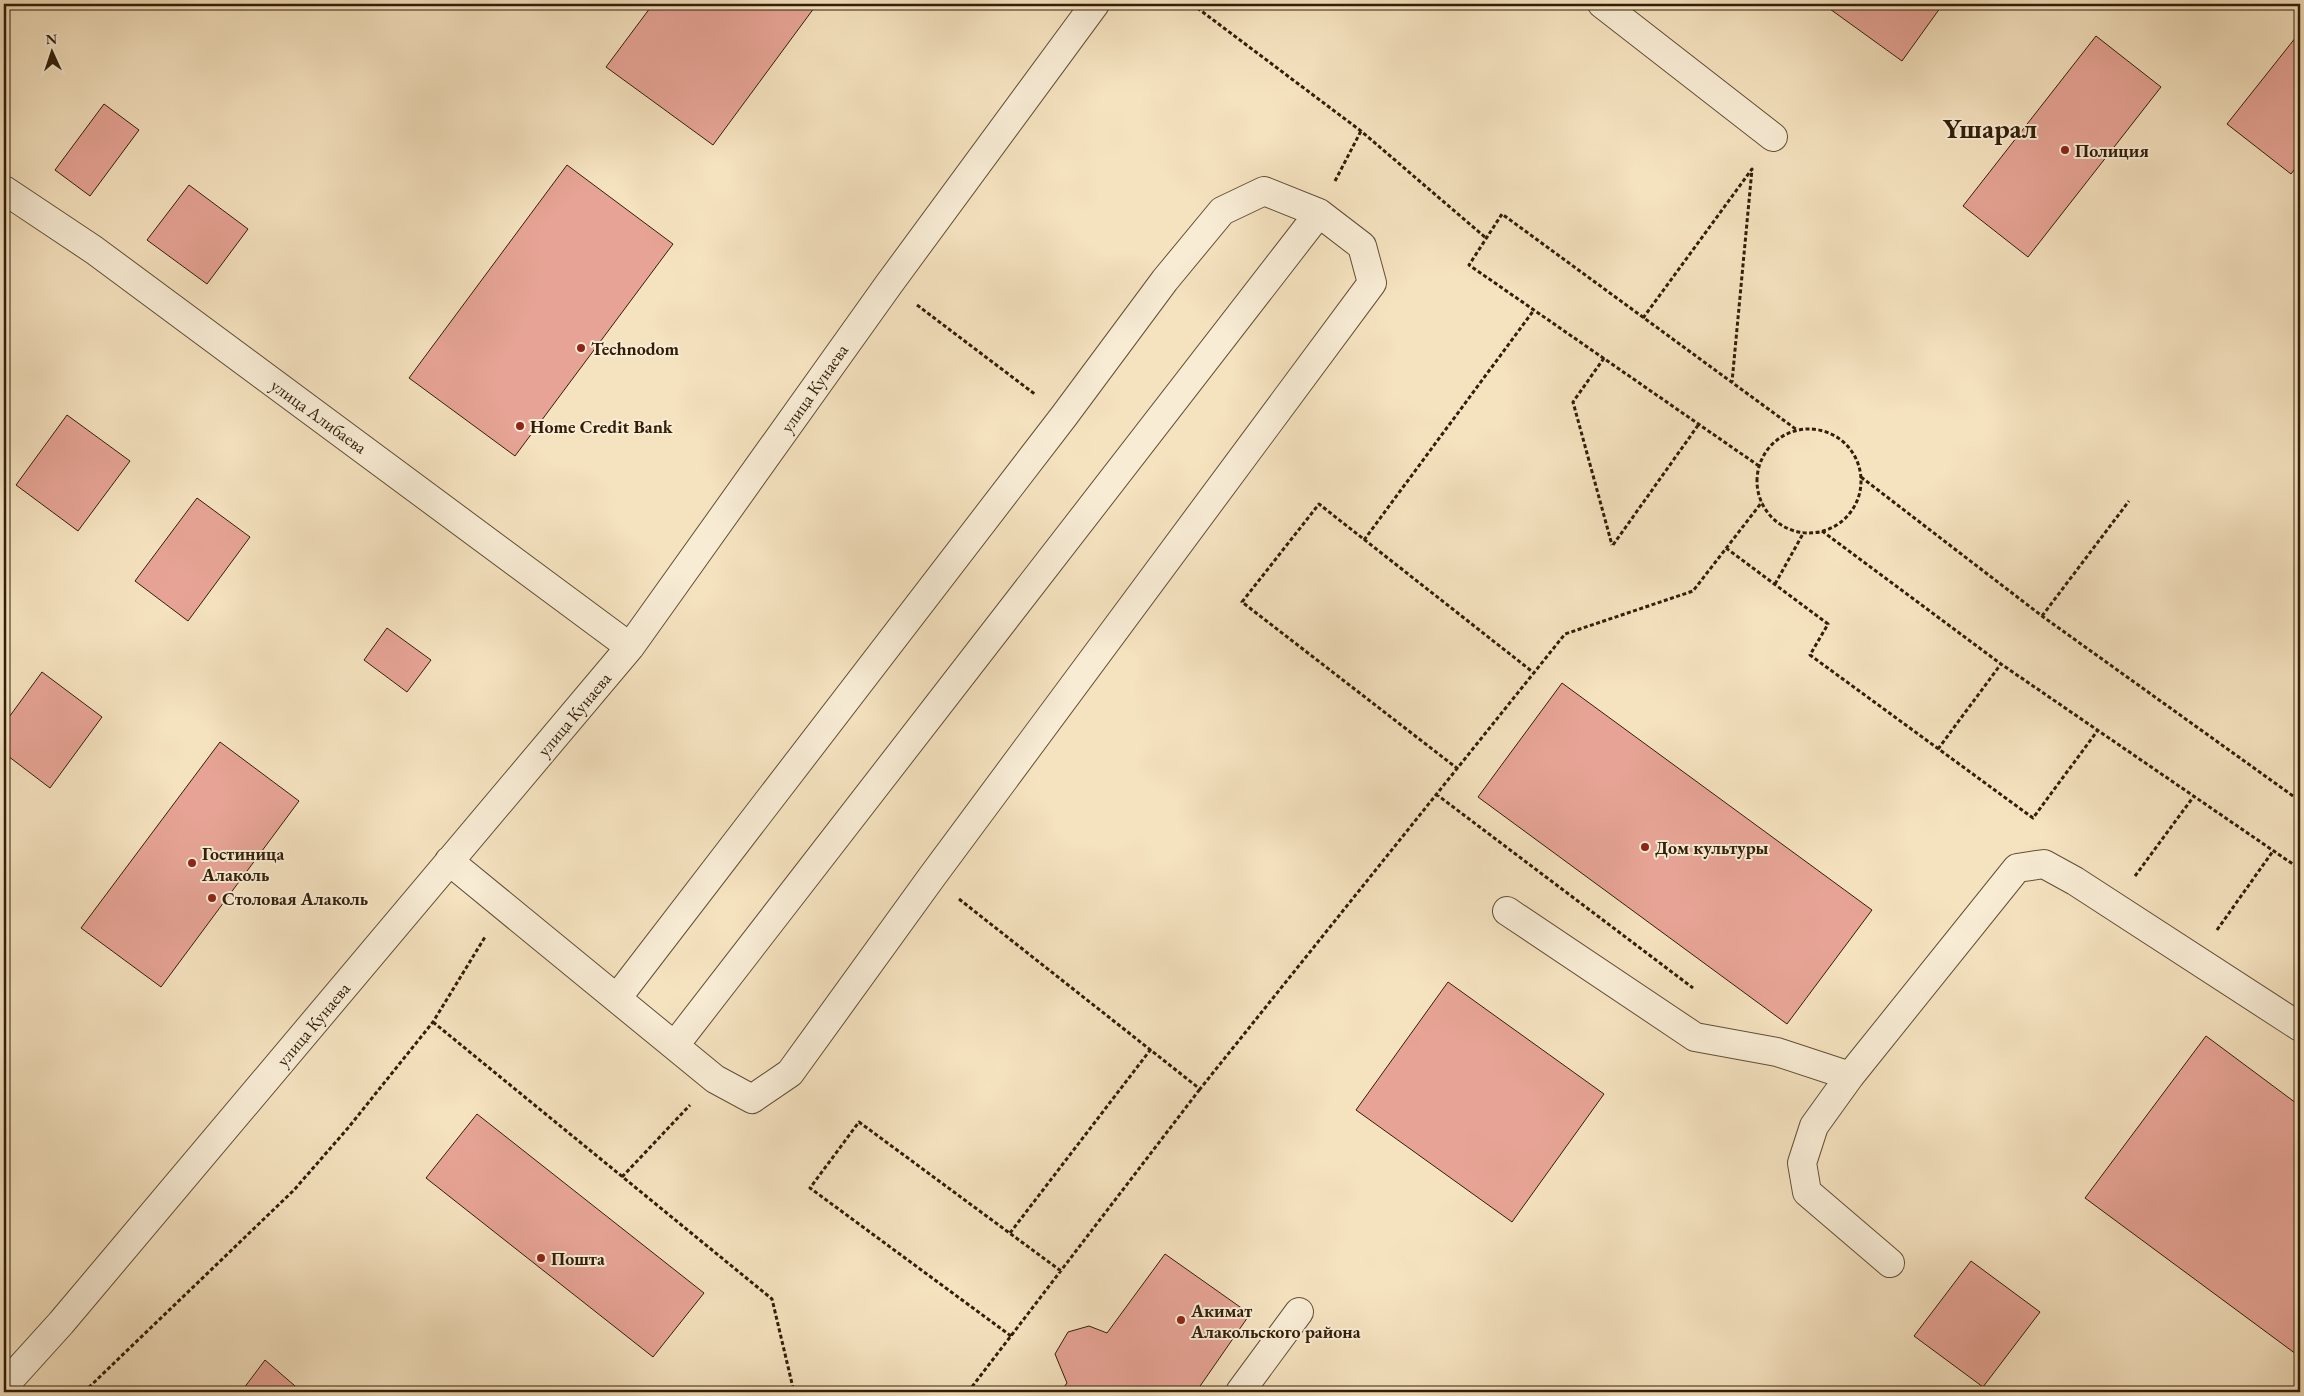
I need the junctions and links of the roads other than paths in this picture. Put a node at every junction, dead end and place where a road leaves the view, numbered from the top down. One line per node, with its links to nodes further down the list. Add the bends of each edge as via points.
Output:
1 (1095, 4): 6 (street, улица Кунаева, via 889,284)
2 (1602, 4): 3 (street)
3 (1773, 138)
4 (4, 190): 6 (street, улица Алибаева, via 94,250)
5 (1318, 213): 9 (street, via 1264,191 1222,210 1165,280); 11 (street); 11 (street, via 1362,246 1372,283 1276,409 790,1073 752,1099 715,1078)
6 (630, 647): 7 (street, улица Кунаева)
7 (449, 862): 9 (street); 15 (street, улица Кунаева)
8 (1507, 911): 12 (street, via 1695,1037 1777,1052)
9 (617, 998): 11 (street)
10 (2300, 1027): 12 (street, via 2044,864 2017,868)
11 (674, 1045)
12 (1850, 1076): 13 (street, via 1814,1126 1802,1164 1807,1192)
13 (1890, 1263)
14 (1299, 1312): 16 (street)
15 (14, 1385)
16 (1240, 1392)

